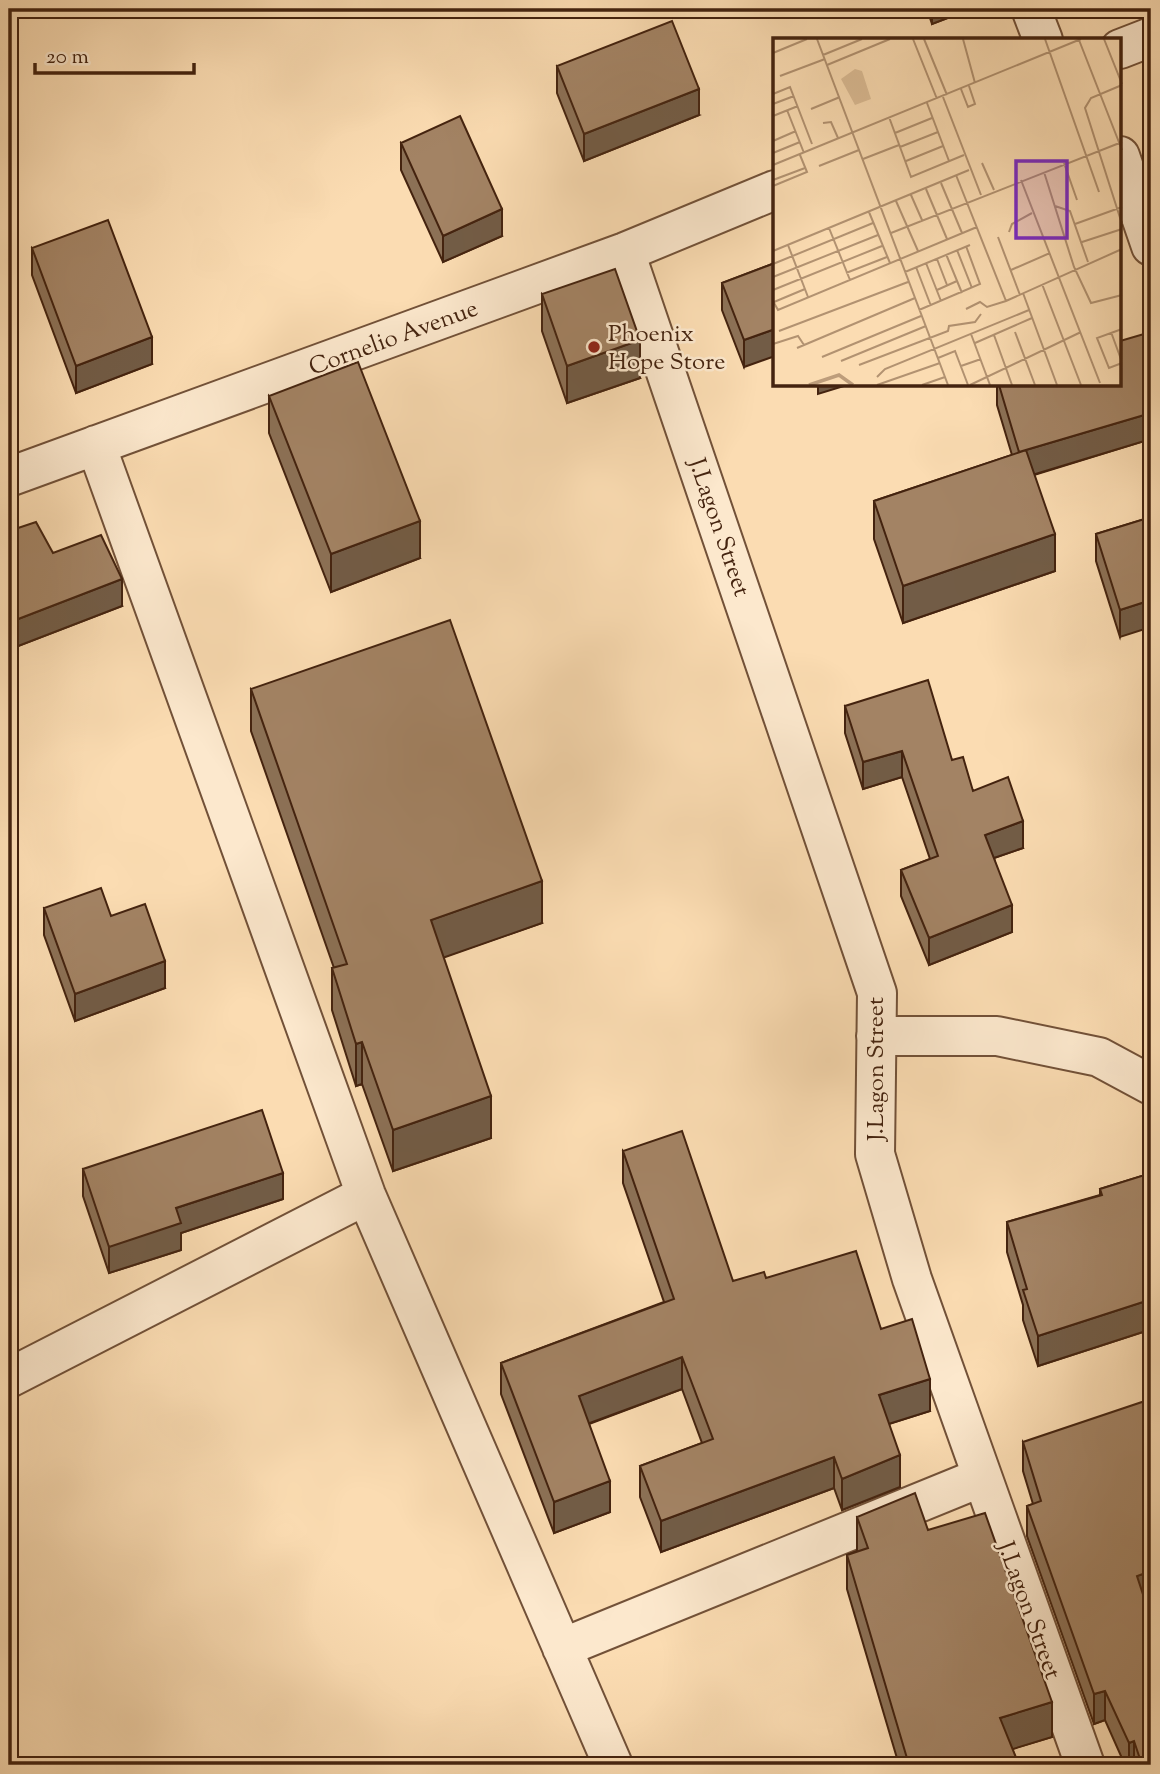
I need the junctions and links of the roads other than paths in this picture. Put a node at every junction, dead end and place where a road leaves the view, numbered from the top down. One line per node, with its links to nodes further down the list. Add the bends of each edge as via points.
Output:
1 (1031, 9): 3 (street)
2 (1151, 37): 4 (street)
3 (1042, 38)
4 (1122, 48)
5 (1122, 162): 7 (street)
6 (773, 191): 8 (street, Cornelio Avenue)
7 (1151, 246)
8 (625, 252): 9 (street, Cornelio Avenue); 11 (street, J.Lagon Street, via 870,969 877,993)
9 (96, 445): 10 (street, Cornelio Avenue); 13 (street)
10 (9, 477)
11 (876, 1035): 12 (street, via 997,1036 1099,1057); 15 (street, J.Lagon Street, via 875,1154 912,1279)
12 (1151, 1085)
13 (366, 1195): 14 (street); 16 (street)
14 (9, 1378)
15 (982, 1477): 16 (street); 18 (street, J.Lagon Street)
16 (562, 1648): 17 (street)
17 (613, 1765)
18 (1086, 1765)

